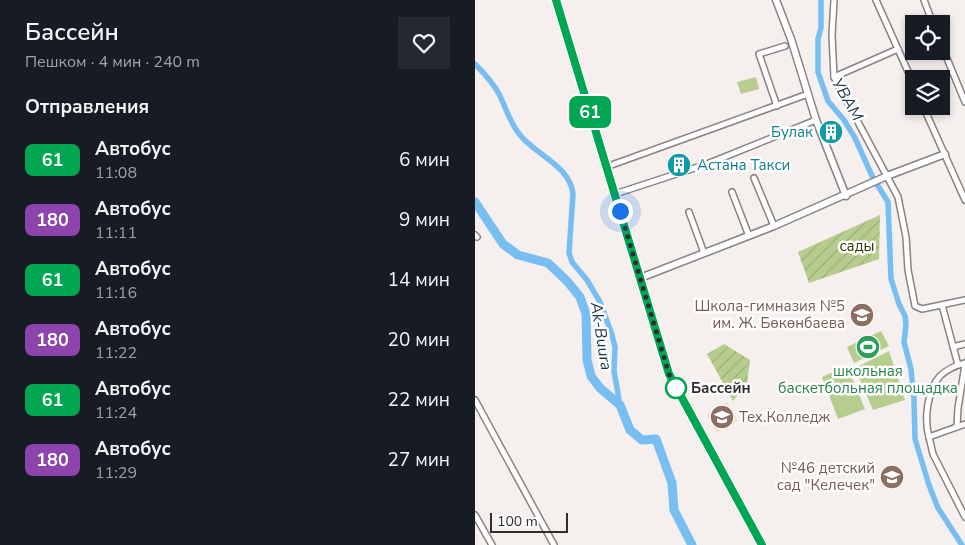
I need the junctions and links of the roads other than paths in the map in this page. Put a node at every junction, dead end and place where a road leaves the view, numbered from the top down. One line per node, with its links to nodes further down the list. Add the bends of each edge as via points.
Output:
1 (556, 0): 18 (main road)
2 (776, 0): 12 (street)
3 (834, 0): 11 (street)
4 (876, 0): 8 (street)
5 (924, 0): 6 (street)
6 (930, 15)
7 (785, 46): 14 (street, via 759,54)
8 (898, 49): 10 (street); 11 (street)
9 (948, 60): 13 (street)
10 (907, 70)
11 (835, 77): 19 (street)
12 (808, 94): 14 (street); 16 (street)
13 (965, 102)
14 (777, 106): 18 (street)
15 (927, 115): 17 (street)
16 (816, 120): 22 (street, via 707,164); 23 (street)
17 (945, 154): 19 (street); 24 (street)
18 (606, 167): 22 (main road)
19 (885, 177): 23 (street); 31 (street, via 898,197 907,237 908,270 915,306 922,309)
20 (754, 178): 26 (street)
21 (732, 192): 27 (street)
22 (615, 194): 29 (main road)
23 (846, 196): 26 (street)
24 (965, 200)
25 (689, 212): 28 (street)
26 (774, 226): 27 (street)
27 (749, 236): 28 (street)
28 (704, 253): 29 (street)
29 (640, 278): 44 (main road, via 669,374)
30 (965, 300): 31 (street)
31 (942, 305): 33 (street)
32 (965, 344): 33 (street)
33 (953, 347): 35 (street)
34 (965, 364): 35 (street); 38 (street)
35 (958, 365): 39 (street, via 940,376 932,391 926,417)
36 (475, 400): 43 (street)
37 (965, 424): 38 (street)
38 (957, 426): 39 (street)
39 (929, 437): 41 (street, via 933,454)
40 (475, 515): 42 (street)
41 (965, 517)
42 (492, 545)
43 (554, 545)
44 (762, 545)

